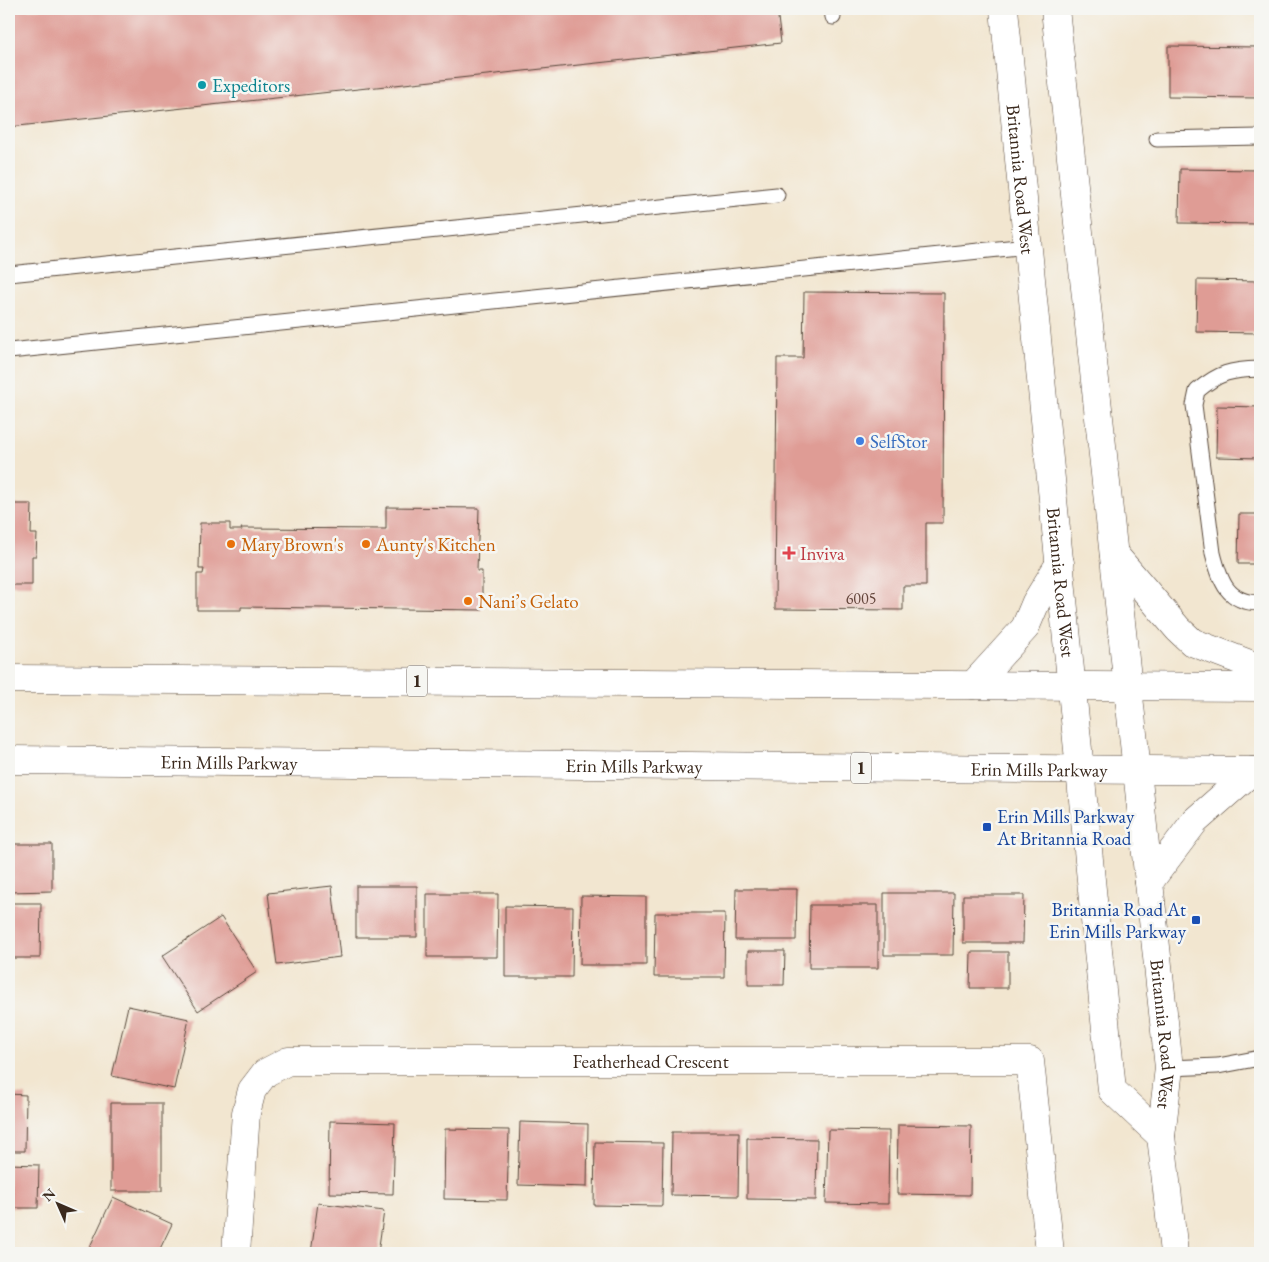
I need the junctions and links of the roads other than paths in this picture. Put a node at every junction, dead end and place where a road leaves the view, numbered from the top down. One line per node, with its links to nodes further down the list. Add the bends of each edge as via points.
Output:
1 (1004, 9): 6 (main road, Britannia Road West)
2 (1055, 9): 10 (main road, Britannia Road West)
3 (1260, 137): 4 (lane)
4 (1157, 139)
5 (778, 195): 7 (lane)
6 (1028, 246): 8 (lane); 11 (main road, Britannia Road West)
7 (9, 274)
8 (9, 351)
9 (1260, 370): 12 (lane, via 1239,370 1214,377 1197,391 1194,405 1219,577 1231,595)
10 (1114, 554): 13 (main road, via 1192,642); 17 (main road, Britannia Road West)
11 (1060, 563): 15 (main road, via 1036,602 1025,628); 16 (main road, Britannia Road West)
12 (1260, 603)
13 (1260, 668)
14 (9, 678): 15 (main road, 1)
15 (973, 685): 16 (main road, 1)
16 (1072, 687): 17 (main road, 1); 20 (main road, Britannia Road West)
17 (1128, 687): 18 (main road, 1); 21 (main road, Britannia Road West)
18 (1260, 687)
19 (9, 760): 20 (main road, Erin Mills Parkway / 1)
20 (1080, 770): 21 (main road, Erin Mills Parkway / 1); 26 (main road, Britannia Road West, via 1112,1090)
21 (1137, 770): 22 (main road, Erin Mills Parkway / 1); 23 (main road, Britannia Road West)
22 (1256, 771): 23 (main road, via 1195,821)
23 (1149, 882): 25 (main road, Britannia Road West)
24 (1260, 1058): 25 (lane, via 1218,1066)
25 (1169, 1068): 26 (main road, Britannia Road West)
26 (1161, 1136): 29 (main road, Britannia Road West)
27 (236, 1253): 28 (main road, Featherhead Crescent, via 246,1113 252,1090 265,1073 288,1061 1030,1061)
28 (1050, 1253)
29 (1174, 1253)

